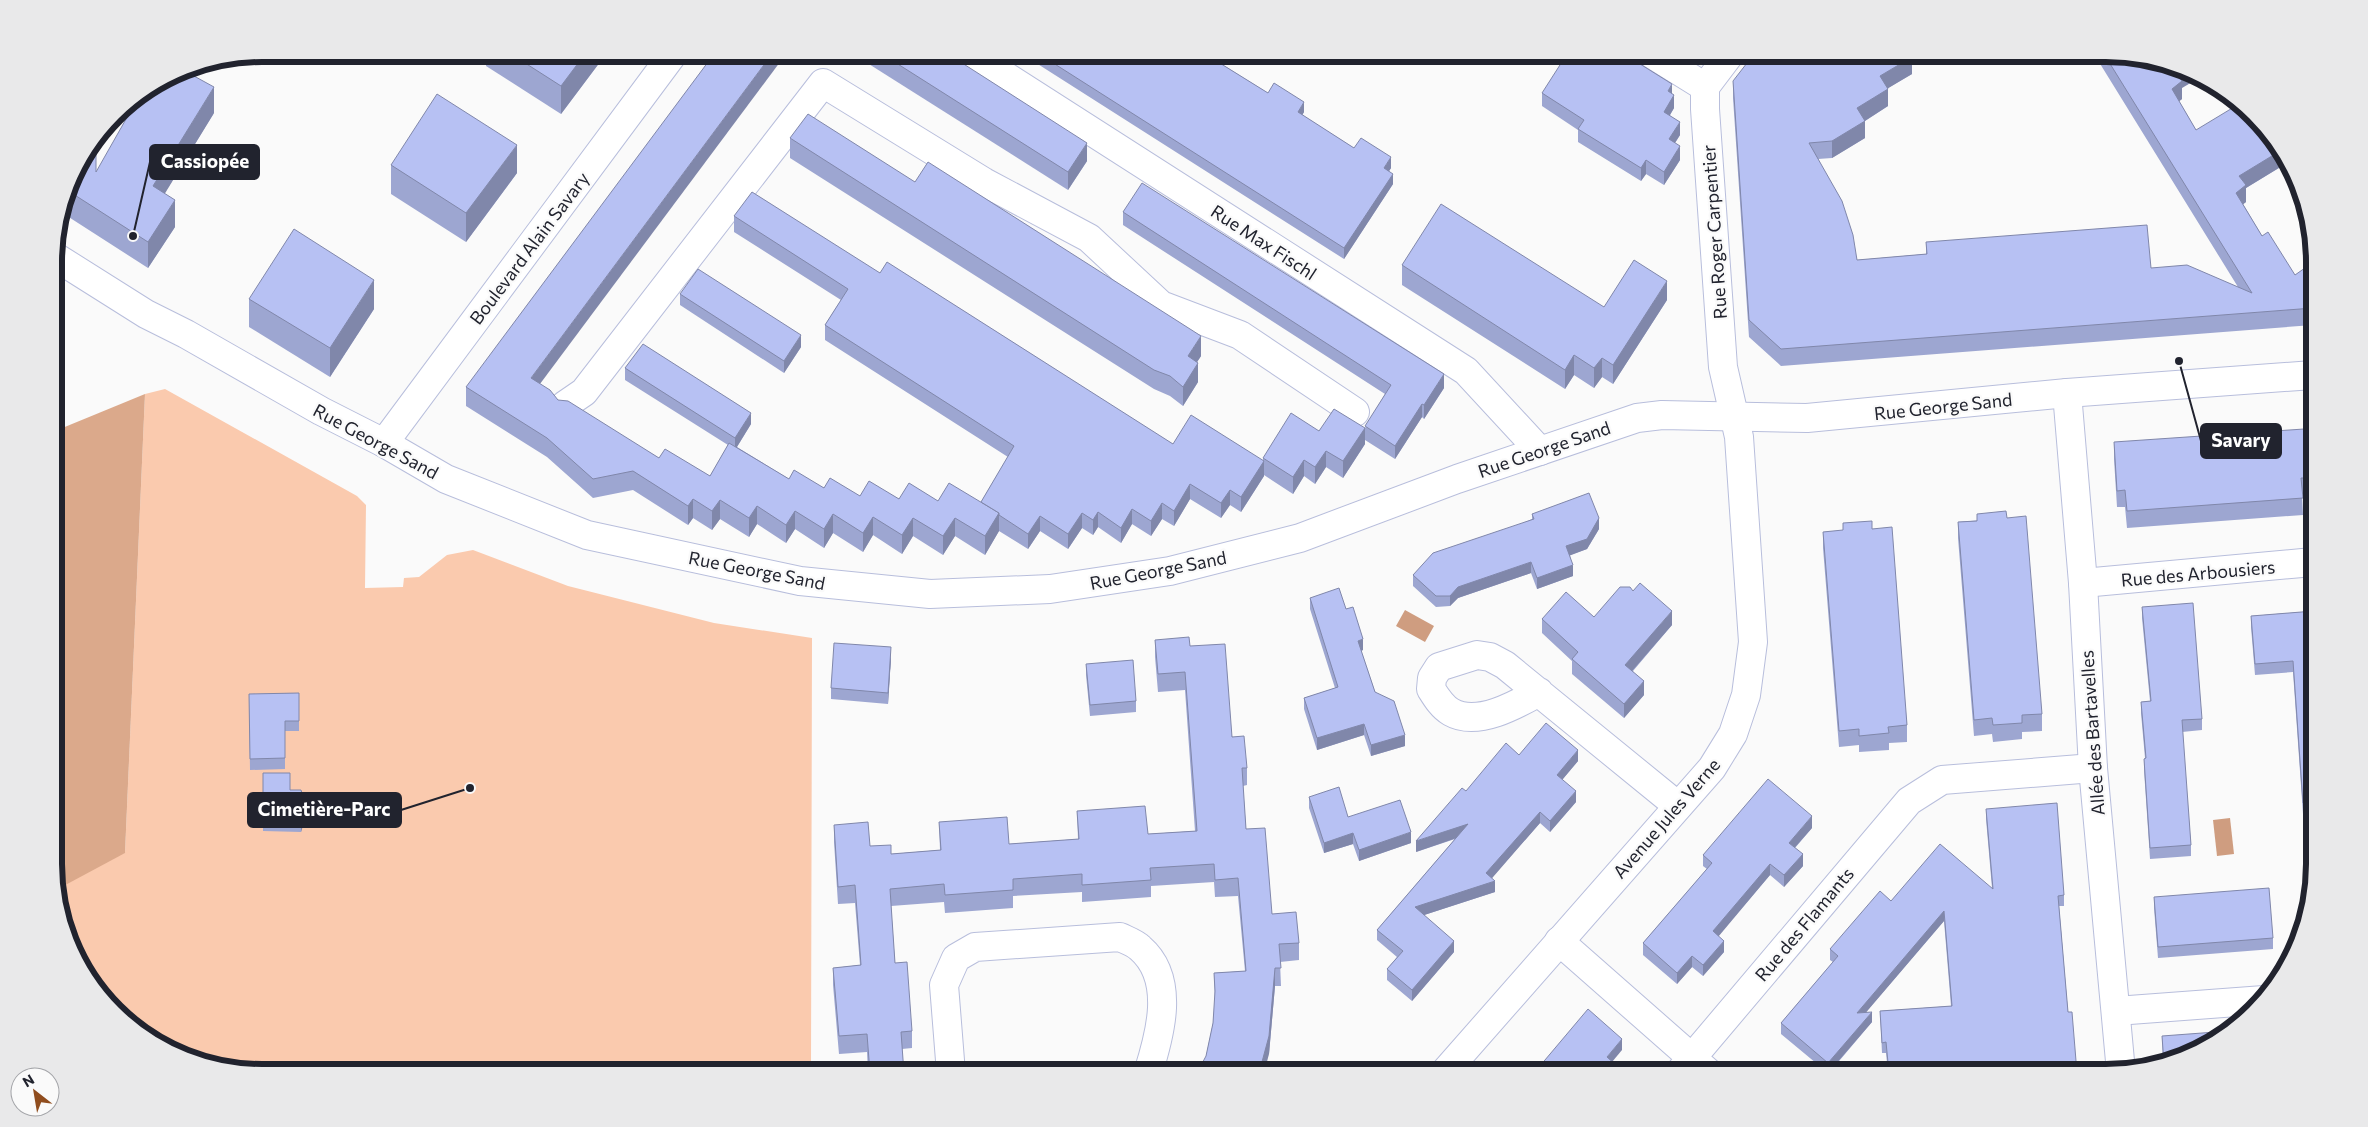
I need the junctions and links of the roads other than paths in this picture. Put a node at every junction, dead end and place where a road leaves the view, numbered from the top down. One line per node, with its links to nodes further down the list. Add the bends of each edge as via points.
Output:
1 (666, 62): 12 (street, Boulevard Alain Savary)
2 (983, 62): 13 (street, Rue Max Fischl, via 1466,371)
3 (1665, 62): 5 (street)
4 (1724, 62): 5 (street)
5 (1705, 87): 11 (street, Rue Roger Carpentier, via 1723,367)
6 (62, 261): 12 (street, Rue George Sand, via 146,314 321,412)
7 (2306, 375): 8 (street, Rue George Sand)
8 (2067, 393): 11 (street, Rue George Sand, via 1807,418); 15 (street, Allée des Bartavelles)
9 (565, 406): 10 (street, via 584,392 823,83 984,182 1089,238 1161,305 1240,335)
10 (1355, 412)
11 (1734, 417): 13 (street, Rue George Sand, via 1662,415 1636,418); 18 (street, Avenue Jules Verne, via 1739,445 1754,642 1746,695 1733,734 1712,768)
12 (384, 443): 13 (street, Rue George Sand, via 446,479 587,535 800,581 930,594 1050,589 1170,571 1300,538)
13 (1540, 450)
14 (2306, 563): 15 (street, Rue des Arbousiers)
15 (2083, 583): 17 (street, Allée des Bartavelles)
16 (1539, 692): 18 (street)
17 (2093, 768): 21 (street, Allée des Bartavelles); 26 (street, Rue des Flamants, via 1942,780 1909,801)
18 (1678, 806): 19 (street, Avenue Jules Verne)
19 (1558, 941): 24 (street, Avenue Jules Verne); 25 (street, Rue des Flamants)
20 (2252, 1001): 21 (street)
21 (2116, 1011): 27 (street, Allée des Bartavelles)
22 (950, 1064): 23 (street, via 944,984 956,958 975,947 1120,937 1140,948 1155,968 1163,1000 1160,1036)
23 (1151, 1064)
24 (1452, 1064)
25 (1689, 1064)
26 (1696, 1064)
27 (2120, 1064)

